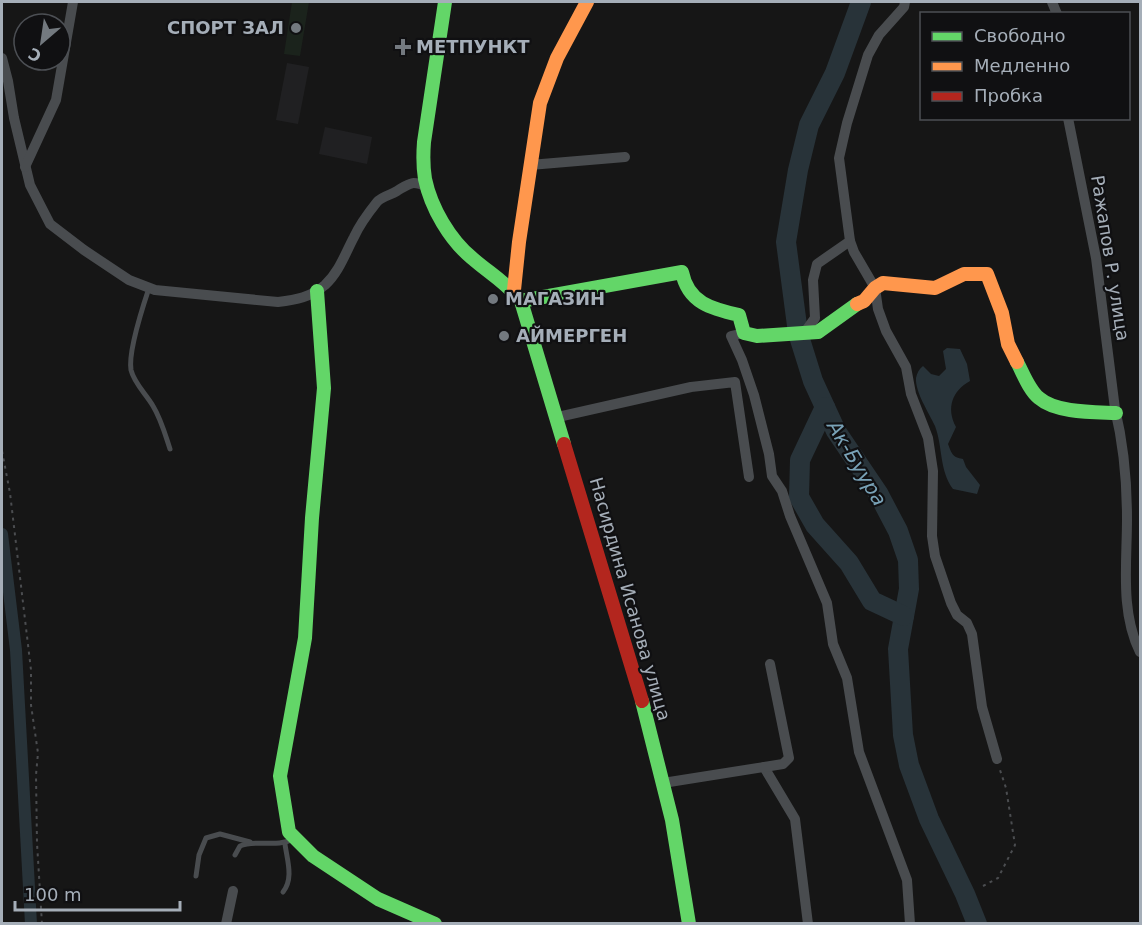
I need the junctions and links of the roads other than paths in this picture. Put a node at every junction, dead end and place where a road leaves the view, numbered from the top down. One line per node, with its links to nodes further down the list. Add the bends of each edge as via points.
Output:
1 (73, 2): 9 (street, via 56,100)
2 (445, 2): 10 (street, via 424,150)
3 (587, 2): 8 (street, via 557,58 540,103)
4 (905, 2): 11 (street, via 868,55 847,123 839,158)
5 (2, 58): 9 (street)
6 (1068, 120): 18 (street, Ражапов Р. улица, via 1094,248)
7 (625, 157): 8 (street)
8 (530, 165): 15 (street)
9 (25, 167): 12 (street, via 50,224 129,280)
10 (427, 187): 14 (street, via 410,183 378,201 333,275); 15 (street, via 457,243)
11 (850, 241): 13 (street); 16 (street, via 818,264 813,280 815,318)
12 (149, 288): 14 (street, via 278,302 297,300); 20 (lane, via 139,315 131,369 153,406)
13 (875, 288): 16 (street, via 864,301 818,332); 18 (street, via 883,283 935,288 964,274 987,274 1002,313 1008,344 1037,397 1063,408); 24 (street, via 878,309 906,367 911,394 928,438 933,471 935,556 951,603 972,634 982,707)
14 (317, 291): 27 (street, via 324,388 305,638 280,776)
15 (518, 296): 17 (street, via 682,272 686,290 703,305 739,315); 19 (street, Насирдина Исанова улица)
16 (806, 332): 17 (street, via 758,336)
17 (744, 333): 37 (street, via 731,336 754,395 772,476 782,491 827,603 859,752 907,879)
18 (1116, 413): 22 (street, Ражапов Р. улица, via 1123,438 1125,470 1127,596 1132,631)
19 (558, 417): 21 (street, via 691,387 735,382); 26 (street, Насирдина Исанова улица)
20 (170, 449)
21 (749, 477)
22 (1140, 652)
23 (770, 664): 25 (street, via 789,758 783,764)
24 (997, 759)
25 (764, 767): 26 (street); 36 (street, via 795,819)
26 (663, 783): 35 (street, Насирдина Исанова улица)
27 (290, 841): 28 (lane); 32 (lane, via 289,885); 34 (street, via 378,899)
28 (250, 842): 29 (lane, via 240,846); 30 (lane, via 220,834 206,838)
29 (235, 855)
30 (196, 876)
31 (233, 891): 33 (street)
32 (283, 892)
33 (226, 924)
34 (435, 924)
35 (689, 924)
36 (808, 924)
37 (910, 924)

